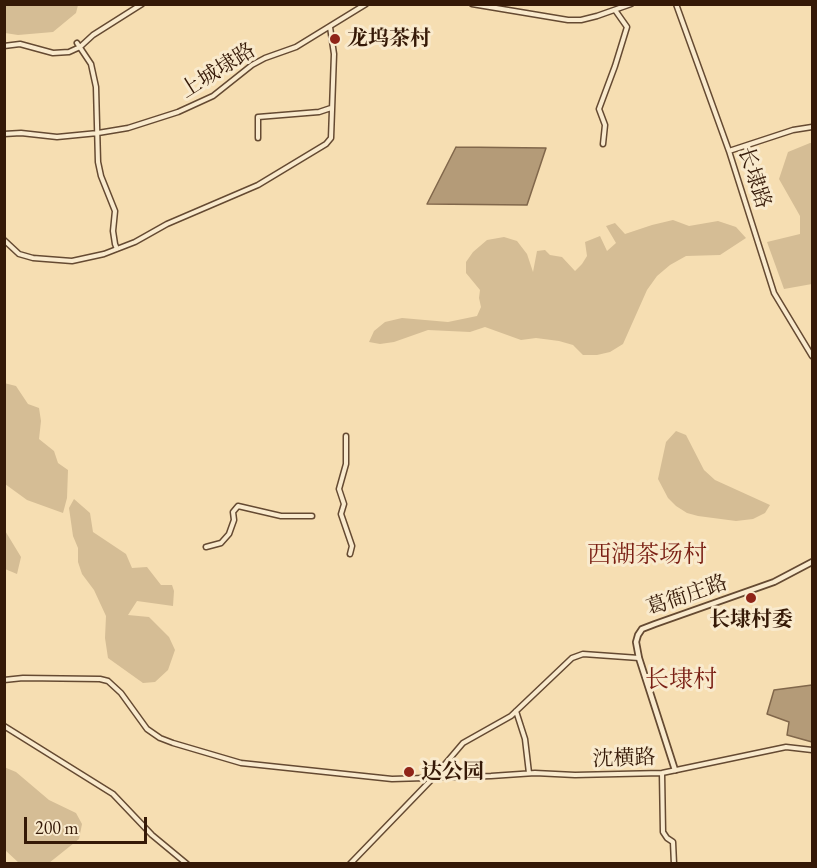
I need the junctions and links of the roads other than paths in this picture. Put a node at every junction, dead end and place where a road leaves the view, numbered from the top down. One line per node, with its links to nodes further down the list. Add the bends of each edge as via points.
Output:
1 (142, 4): 8 (street)
2 (366, 4): 7 (street, 上城埭路)
3 (472, 4): 6 (street, via 568,20)
4 (631, 4): 6 (street)
5 (676, 4): 16 (street, 长埭路)
6 (615, 10): 15 (street, via 627,27 599,109 605,125)
7 (330, 27): 10 (street, via 334,54); 12 (street, 上城埭路, via 296,47 252,65 200,104 128,128)
8 (79, 45): 9 (street, via 69,52 53,53 20,44); 12 (street, via 91,64 96,87)
9 (4, 46)
10 (332, 108): 14 (street, via 258,117); 18 (street, via 331,138 326,144 258,185)
11 (813, 127): 16 (street)
12 (98, 133): 13 (street, 上城埭路, via 57,137); 18 (street, via 101,176 115,211 113,238)
13 (4, 134)
14 (258, 138)
15 (603, 144)
16 (729, 151): 19 (street, 长埭路, via 774,293)
17 (4, 240): 18 (street, via 19,254 47,260 72,261)
18 (118, 249)
19 (813, 356)
20 (346, 436): 23 (street, via 346,464 339,489 344,504 341,514 352,546)
21 (312, 516): 22 (street, via 281,516 238,506 229,534 221,543)
22 (206, 547)
23 (350, 554)
24 (813, 562): 25 (street, 葛衙庄路, via 774,582 642,629 636,642)
25 (639, 658): 27 (street, via 583,654 572,658); 30 (street, 葛衙庄路)
26 (4, 680): 33 (street, 沈横路, via 108,681 147,729 160,738 232,761 392,778)
27 (516, 711): 31 (street, via 525,739); 33 (street, via 463,743)
28 (4, 726): 34 (street, via 113,794)
29 (813, 750): 30 (street, 沈横路, via 786,747)
30 (675, 770): 32 (street, 沈横路)
31 (529, 773): 32 (street, 沈横路); 33 (street, 沈横路)
32 (662, 773): 36 (street, via 663,832 673,842)
33 (434, 777): 35 (street)
34 (187, 864)
35 (350, 864)
36 (674, 864)

